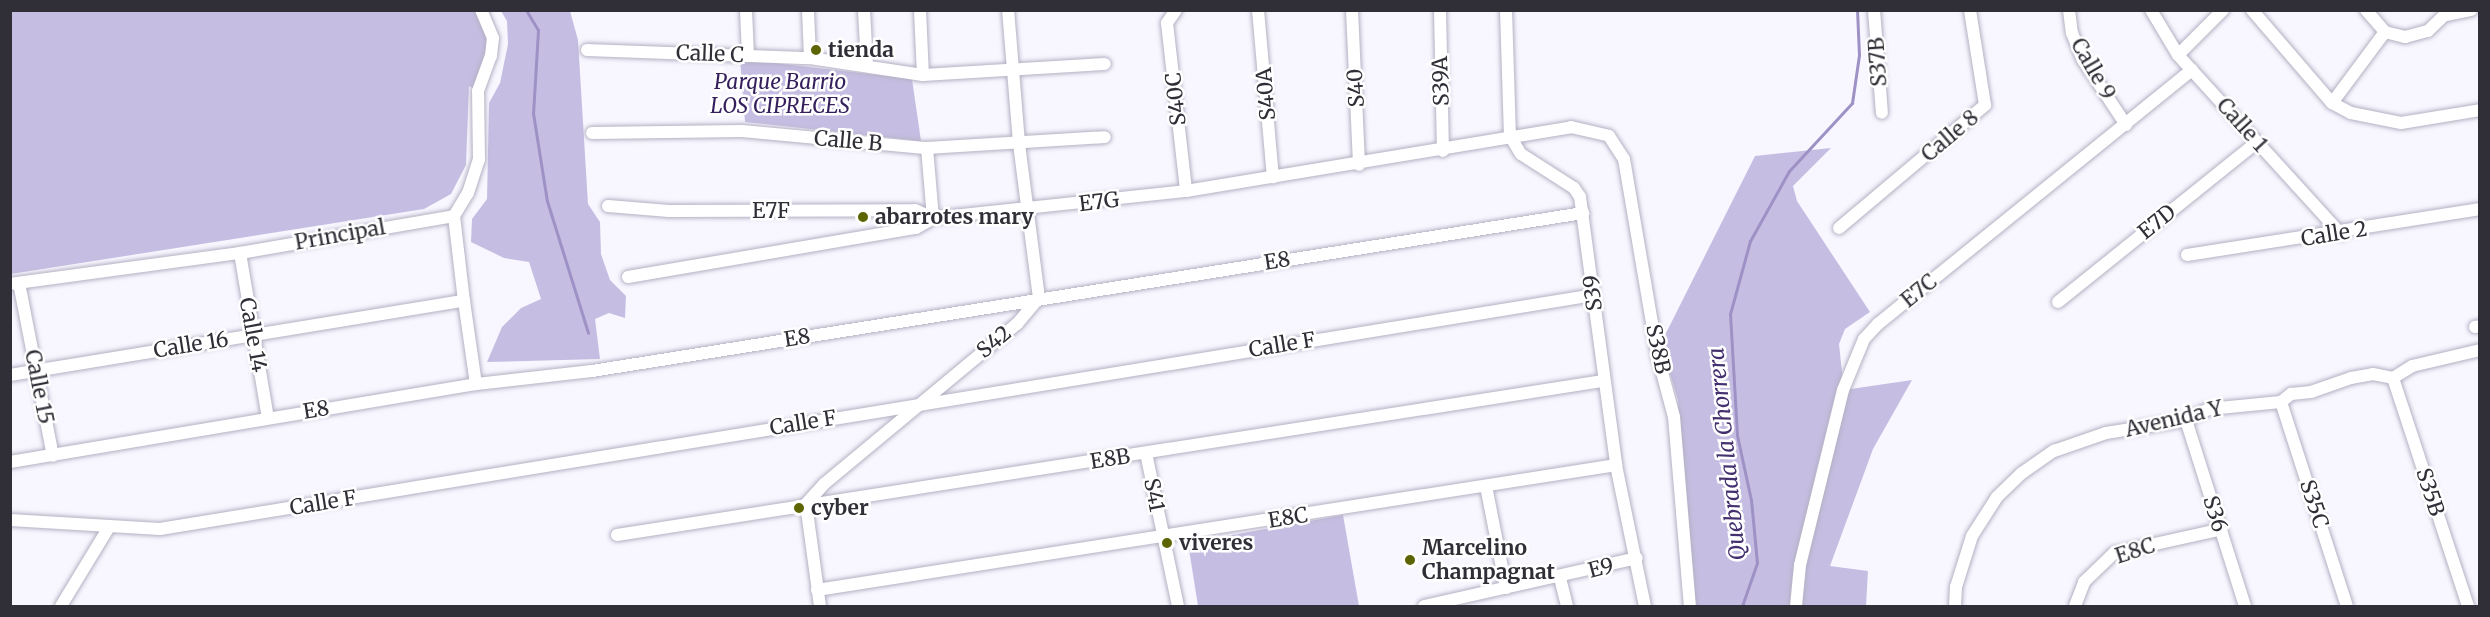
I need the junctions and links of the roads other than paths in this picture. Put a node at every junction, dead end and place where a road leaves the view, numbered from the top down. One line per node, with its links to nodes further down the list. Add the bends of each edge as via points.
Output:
1 (481, 10): 50 (street, via 493,38 491,56 478,90 479,160 468,194)
2 (746, 10): 24 (street)
3 (808, 10): 25 (street)
4 (864, 10): 27 (street)
5 (920, 10): 30 (street)
6 (1008, 10): 28 (street)
7 (1258, 10): 44 (street, S40A)
8 (1352, 10): 43 (street, S40)
9 (1440, 10): 42 (street, S39A)
10 (1506, 10): 37 (street)
11 (1874, 10): 33 (street, S37B)
12 (1970, 10): 52 (street, Calle 8, via 1985,105)
13 (2069, 10): 34 (street, Calle 9, via 2072,33 2083,60)
14 (2151, 10): 23 (street, Calle 1)
15 (2223, 10): 23 (street)
16 (2252, 10): 31 (street)
17 (2366, 10): 21 (street)
18 (2471, 10): 20 (street)
19 (1175, 11): 45 (street, S40C, via 1167,23)
20 (2449, 13): 21 (street, via 2417,36 2399,37)
21 (2385, 32): 31 (street)
22 (587, 50): 24 (street, Calle C)
23 (2178, 55): 29 (street, Calle 1)
24 (748, 56): 25 (street, Calle C)
25 (810, 58): 27 (street, Calle C)
26 (1105, 64): 28 (street, Calle C)
27 (867, 65): 30 (street, Calle C)
28 (1012, 69): 30 (street, Calle C); 40 (street)
29 (2192, 70): 34 (street, E7C); 39 (street, Calle 1)
30 (923, 75)
31 (2332, 103): 32 (street, via 2365,118 2401,123)
32 (2480, 110)
33 (1882, 113)
34 (2126, 124): 96 (street, E7C, via 1864,339 1843,390 1800,565)
35 (1571, 127): 37 (street, E7G); 95 (street, S38B, via 1609,136 1624,159 1658,357 1674,417)
36 (592, 133): 41 (street, Calle B, via 742,131)
37 (1510, 136): 42 (street, E7G); 49 (street, S39, via 1521,154 1574,188)
38 (1105, 137): 40 (street, Calle B)
39 (2257, 142): 53 (street, Calle 1); 61 (street, E7D)
40 (1019, 143): 41 (street, Calle B); 48 (street)
41 (927, 148): 51 (street)
42 (1443, 151): 43 (street, E7G)
43 (1359, 165): 44 (street, E7G)
44 (1274, 177): 45 (street, E7G)
45 (1186, 191): 48 (street, E7G)
46 (608, 206): 51 (street, E7F, via 669,211 915,210)
47 (2480, 209): 53 (street, Calle 2)
48 (1030, 210): 51 (street, E7G); 59 (street)
49 (1583, 213): 58 (street, S39); 59 (street, E8)
50 (454, 216): 54 (street, Principal); 60 (street)
51 (933, 218): 56 (street, E7G, via 916,228)
52 (1839, 228)
53 (2342, 234): 55 (street, Calle 2)
54 (240, 253): 57 (street, Principal); 62 (street, Calle 14)
55 (2187, 255)
56 (628, 277)
57 (15, 283): 64 (street, Calle 15)
58 (1593, 295): 67 (street, S39); 70 (street, Calle F)
59 (1039, 298): 68 (street, E8, via 592,371); 70 (street, S42, via 1017,324)
60 (464, 301): 62 (street, Calle 16); 68 (street)
61 (2058, 302)
62 (252, 335): 64 (street, Calle 16); 71 (street, Calle 14)
63 (2480, 350): 66 (street, via 2412,366)
64 (35, 369): 65 (street, Calle 16); 74 (street, Calle 15)
65 (10, 375)
66 (2393, 378): 69 (street, Avenida Y, via 2373,374 2351,378 2311,392 2291,394); 101 (street, S35B)
67 (1603, 381): 73 (street, E8B); 76 (street, S39)
68 (476, 384): 71 (street, E8)
69 (2281, 402): 72 (street, Avenida Y, via 2209,409); 100 (street, S35C)
70 (918, 404): 78 (street, S42); 80 (street, Calle F, via 160,530)
71 (268, 418): 74 (street, E8)
72 (2186, 420): 81 (street, S36); 97 (street, Avenida Y, via 2106,434 2054,451 2022,473 1997,497 1972,536 1956,587)
73 (1146, 453): 78 (street, E8B); 83 (street, S41)
74 (53, 456): 75 (street, E8)
75 (10, 462)
76 (1616, 465): 77 (street, E8C); 84 (street, S39)
77 (1486, 486): 83 (street, E8C); 86 (street)
78 (806, 504): 82 (street, E8B); 87 (street)
79 (10, 520): 80 (street, Calle F)
80 (109, 527): 89 (street)
81 (2219, 530): 98 (street, E8C, via 2114,553 2084,582); 99 (street, S36)
82 (617, 535)
83 (1163, 539): 87 (street, E8C); 91 (street, S41)
84 (1636, 558): 85 (street, E9); 94 (street, S39)
85 (1560, 578): 86 (street, E9); 93 (street)
86 (1506, 588): 88 (street, E9)
87 (817, 590): 90 (street)
88 (1480, 601): 92 (street, E9)
89 (61, 606)
90 (820, 606)
91 (1178, 606)
92 (1424, 606)
93 (1567, 606)
94 (1645, 606)
95 (1690, 606)
96 (1796, 606)
97 (1955, 606)
98 (2075, 606)
99 (2245, 606)
100 (2348, 606)
101 (2468, 606)

